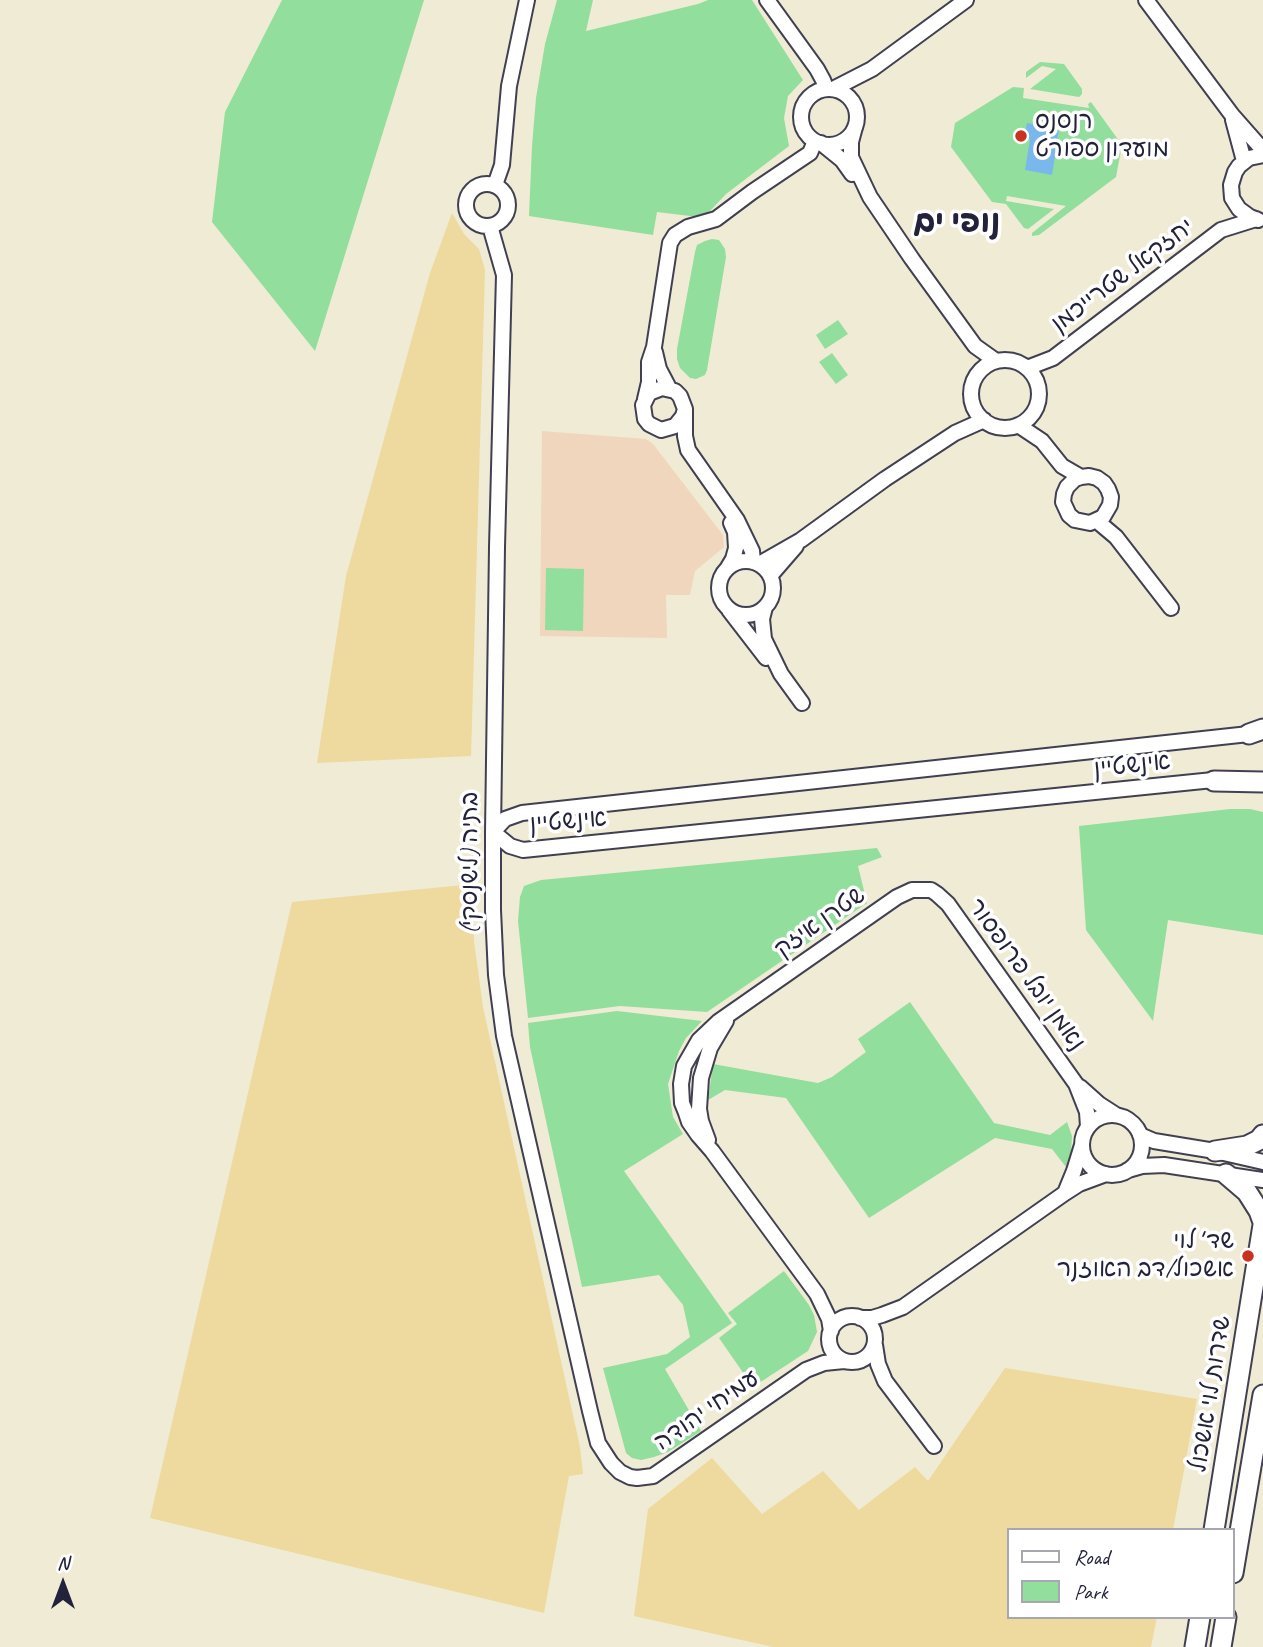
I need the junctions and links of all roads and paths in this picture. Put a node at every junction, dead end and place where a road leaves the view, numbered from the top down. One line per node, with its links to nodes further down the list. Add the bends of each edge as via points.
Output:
1 (527, 0): 13 (street)
2 (767, 0): 6 (street)
3 (966, 0): 5 (street)
4 (1146, 0): 8 (street)
5 (872, 69): 6 (street); 7 (street)
6 (830, 89): 7 (street, via 846,94); 10 (street, via 806,100 801,115 804,130)
7 (855, 105): 9 (street)
8 (1232, 115): 11 (street); 12 (street)
9 (855, 127): 10 (street, via 840,143); 14 (street, via 851,157)
10 (818, 142): 14 (street, via 842,160); 20 (street, via 810,153 716,219 675,235)
11 (1263, 152): 12 (street)
12 (1244, 161): 15 (street, יחזקאל שטרייכמן, via 1232,179)
13 (495, 185): 17 (street, via 508,198 508,211); 17 (street, via 481,184 466,198 470,218)
14 (870, 197): 19 (street)
15 (1232, 198): 16 (street, via 1244,214); 18 (street, יחזקאל שטרייכמן)
16 (1259, 220): 18 (street, יחזקאל שטרייכמן)
17 (490, 226): 53 (street, בתיה (לישנסקי), via 504,275)
18 (1221, 230): 21 (street, יחזקאל שטרייכמן)
19 (975, 345): 22 (street); 24 (street)
20 (654, 347): 25 (street); 27 (street)
21 (1053, 358): 23 (street, יחזקאל שטרייכמן); 26 (street, יחזקאל שטרייכמן)
22 (996, 361): 23 (street, via 1009,360); 24 (street)
23 (1027, 368): 26 (street)
24 (982, 369): 28 (street, via 974,382)
25 (669, 388): 27 (street, via 655,389); 29 (street, via 680,396)
26 (1039, 388): 30 (street)
27 (645, 399): 33 (street, via 645,419)
28 (973, 405): 31 (street); 34 (street)
29 (685, 409): 33 (street, via 680,422); 41 (street, via 688,450 742,528)
30 (1033, 414): 32 (street); 35 (street)
31 (984, 420): 32 (street, via 997,427); 34 (street)
32 (1018, 425): 35 (street)
33 (661, 430): 42 (street, via 670,436 733,526 736,548)
34 (955, 433): 40 (street)
35 (1042, 441): 36 (street)
36 (1062, 466): 37 (street); 38 (street)
37 (1081, 477): 38 (street); 39 (street, via 1097,478 1108,489 1110,505)
38 (1067, 487): 39 (street, via 1063,502 1069,515 1082,523)
39 (1102, 517): 46 (street)
40 (801, 540): 41 (street); 43 (street)
41 (756, 563): 42 (street, via 742,562); 43 (street)
42 (727, 569): 44 (street, via 720,591)
43 (770, 576): 45 (street, via 773,589)
44 (726, 605): 45 (street, via 745,614); 47 (street)
45 (765, 607): 47 (street, via 764,639)
46 (1171, 608)
47 (781, 674): 48 (street)
48 (802, 702)
49 (1258, 732): 53 (street, אינשטיין, via 522,813 505,819)
50 (1263, 774): 51 (street, אינשטיין)
51 (1214, 781): 52 (street); 53 (street, אינשטיין, via 523,850)
52 (1263, 782)
53 (493, 832): 79 (street, בתיה (לישנסקי), via 494,954 504,1036 598,1443 611,1463)
54 (937, 894): 55 (street, נאמן יובל פרופסור); 69 (street, שטרן איזק, via 919,889 897,897 733,1012 710,1048 701,1078 699,1109 712,1151)
55 (1076, 1084): 56 (street, נאמן יובל פרופסור); 57 (street, נאמן יובל פרופסור)
56 (1116, 1115): 57 (street, via 1101,1117); 58 (street, via 1131,1122)
57 (1088, 1127): 60 (street)
58 (1140, 1135): 61 (street, via 1154,1142); 63 (street, via 1142,1151)
59 (1263, 1135): 61 (street, via 1247,1146)
60 (1082, 1145): 64 (street, via 1086,1161); 67 (street)
61 (1215, 1151): 62 (street)
62 (1263, 1162)
63 (1127, 1171): 64 (street); 65 (street, via 1152,1164)
64 (1106, 1174): 67 (street)
65 (1226, 1174): 66 (street); 68 (street, via 1247,1192)
66 (1263, 1180)
67 (1065, 1193): 70 (street)
68 (1263, 1224): 80 (street, שדרות לוי אשכול)
69 (817, 1294): 71 (street, שטרן איזק); 72 (street, שטרן איזק, via 829,1319)
70 (902, 1307): 71 (street); 73 (street)
71 (857, 1317): 72 (street, via 840,1320); 73 (street, via 871,1326)
72 (830, 1335): 74 (street, via 834,1353); 75 (street, עמיחי יהודה)
73 (875, 1343): 74 (street, via 868,1356); 76 (street)
74 (849, 1361): 75 (street, עמיחי יהודה); 76 (street)
75 (806, 1370): 79 (street, עמיחי יהודה, via 660,1472)
76 (885, 1381): 78 (street)
77 (1263, 1395): 81 (street, שדרות לוי אשכול)
78 (934, 1446)
79 (630, 1478)
80 (1214, 1528)
81 (1235, 1561)
82 (1200, 1619): 84 (street)
83 (1226, 1619): 85 (street)
84 (1195, 1647)
85 (1222, 1647)

